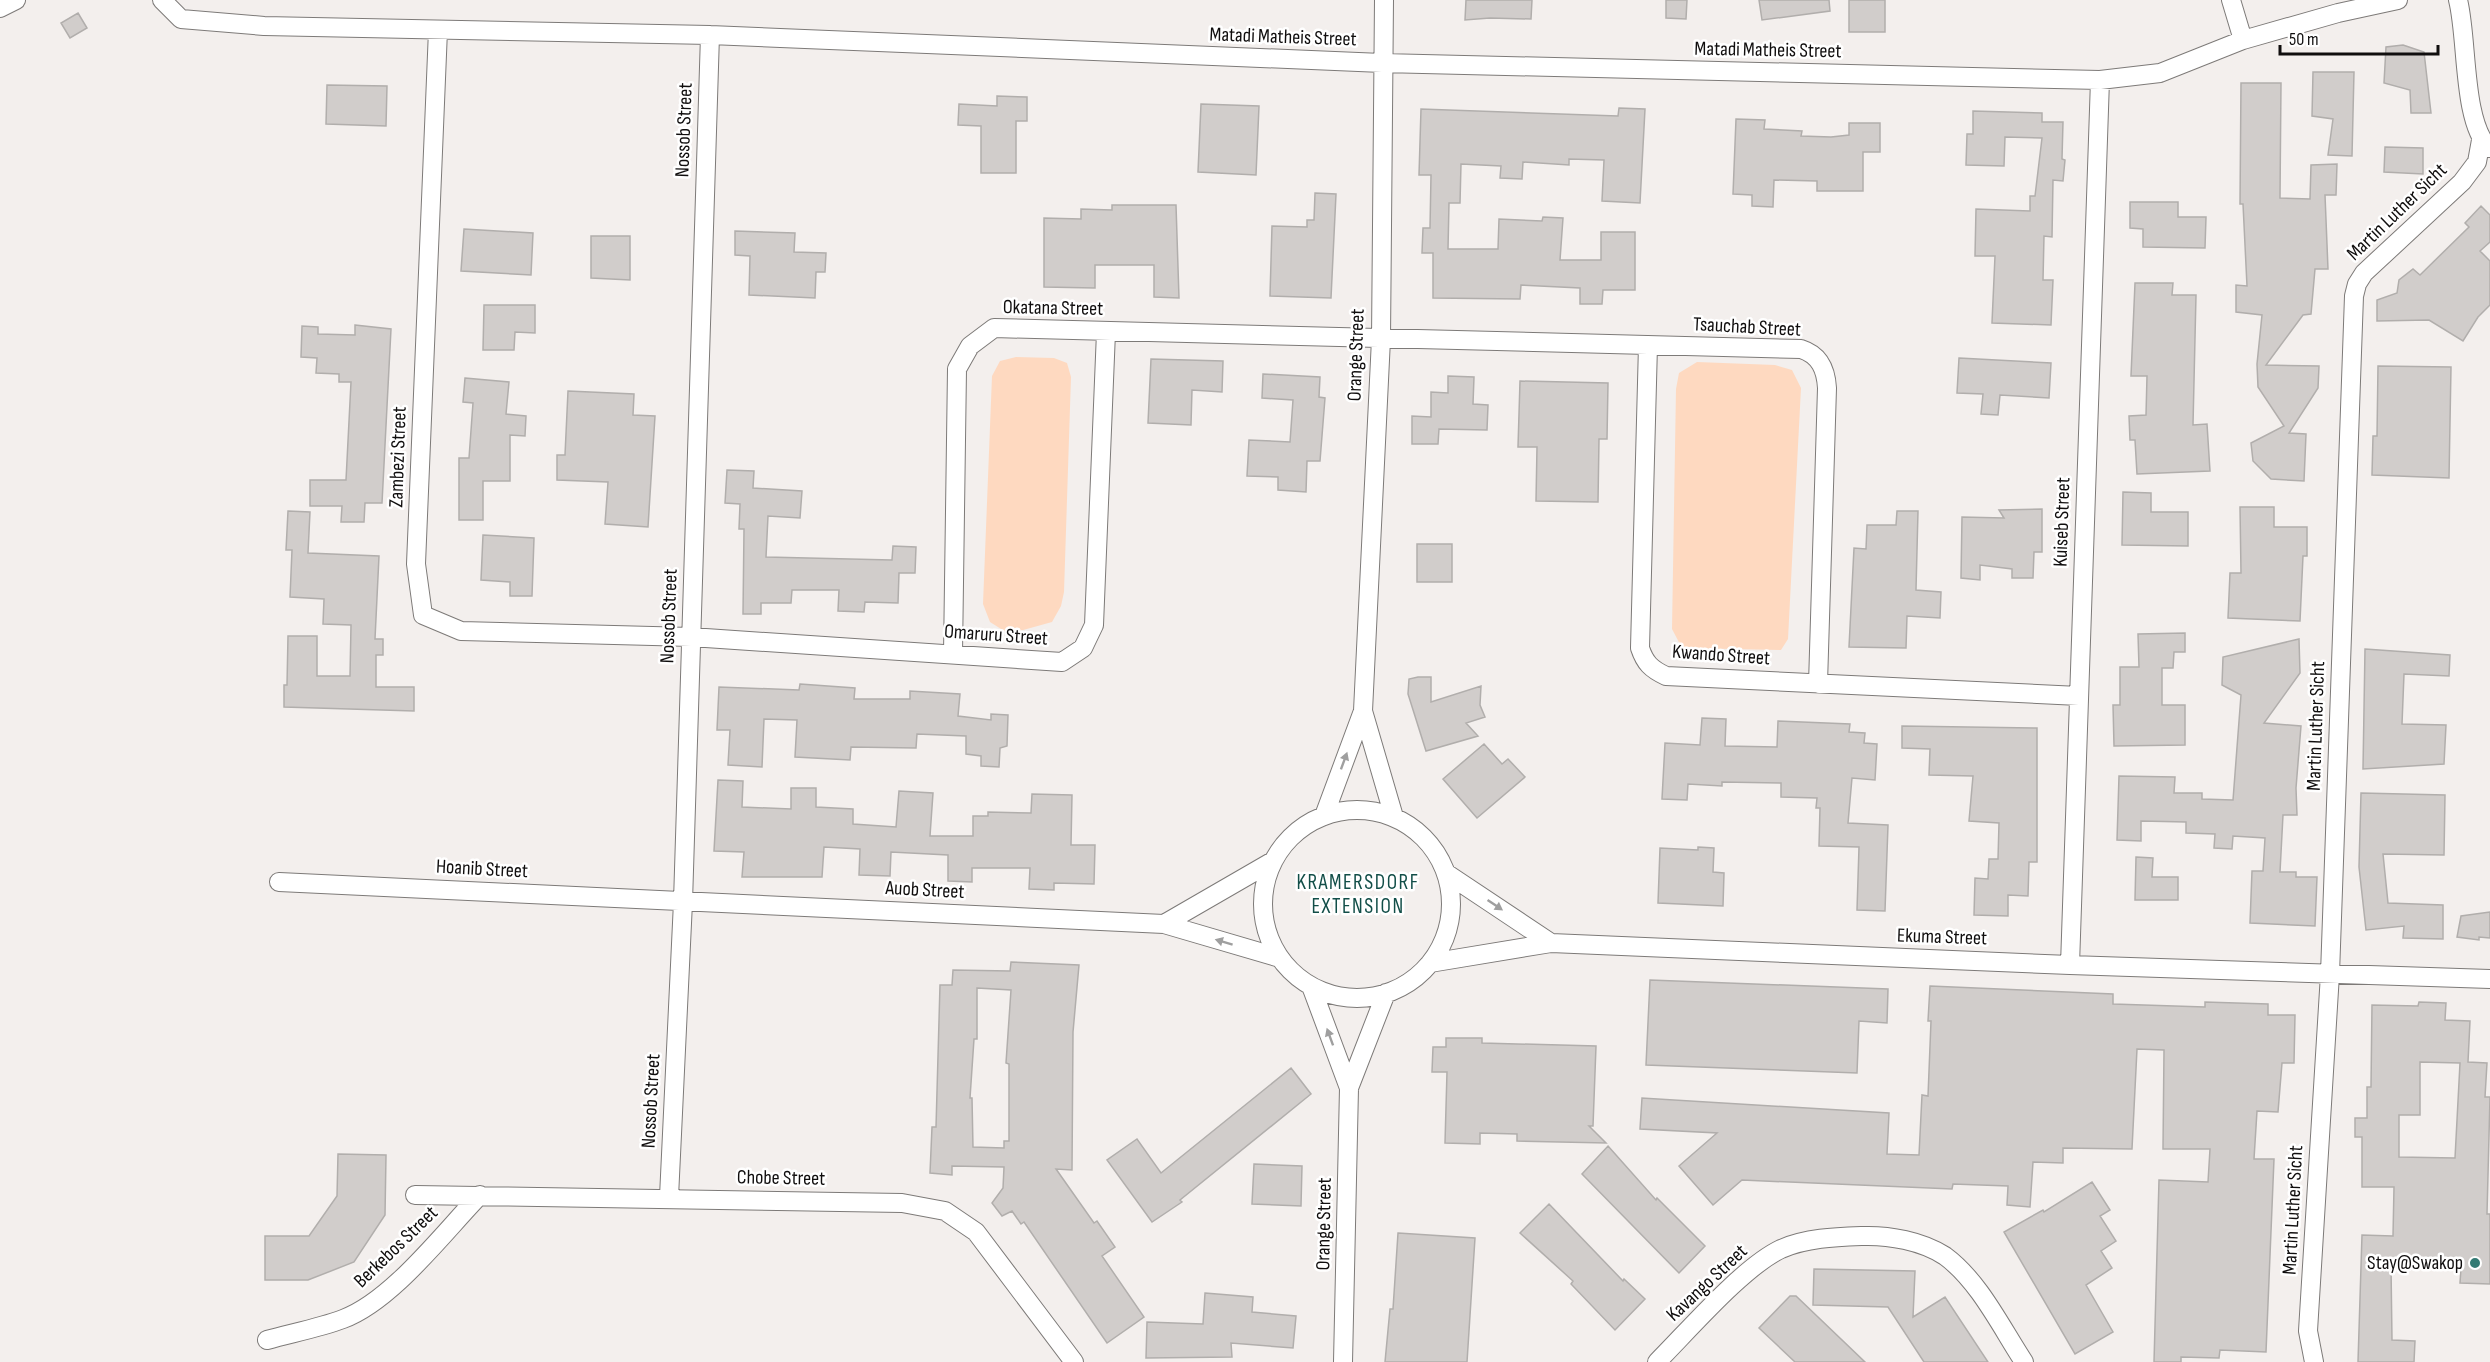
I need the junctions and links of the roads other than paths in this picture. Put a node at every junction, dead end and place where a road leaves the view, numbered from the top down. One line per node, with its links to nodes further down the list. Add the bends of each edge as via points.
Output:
1 (16, 0): 7 (street)
2 (162, 0): 8 (street, Matadi Matheis Street, via 181,19 264,26)
3 (1384, 0): 11 (street, Orange Street)
4 (2231, 0): 10 (street)
5 (2398, 0): 10 (street, Matadi Matheis Street)
6 (2458, 0): 13 (street, via 2470,102)
7 (0, 8)
8 (438, 30): 9 (street, Matadi Matheis Street); 17 (street, Zambezi Street, via 416,564 423,615 461,631)
9 (710, 35): 11 (street, Matadi Matheis Street); 17 (street, Nossob Street)
10 (2243, 40): 12 (street, Matadi Matheis Street, via 2160,73)
11 (1382, 63): 12 (street, Matadi Matheis Street); 15 (street, Orange Street)
12 (2100, 80): 20 (street, Kuiseb Street)
13 (2486, 145): 33 (street, Martin Luther Sicht, via 2463,182 2364,273 2354,296)
14 (1106, 332): 15 (street, Okatana Street); 18 (street, Omaruru Street, via 1094,625 1083,648 1062,662); 18 (street, Okatana Street, via 994,328 970,346 957,369)
15 (1381, 339): 16 (street, Tsauchab Street); 21 (street, Orange Street)
16 (1648, 345): 19 (street, Kwando Street, via 1640,648 1644,661 1666,676); 19 (street, Tsauchab Street, via 1801,349 1810,352 1824,369 1827,388)
17 (691, 637): 18 (street, Omaruru Street); 27 (street, Nossob Street)
18 (953, 654)
19 (1818, 684): 20 (street, Kwando Street)
20 (2079, 696): 32 (street, Kuiseb Street)
21 (1362, 711): 22 (street, Orange Street, one-way to 21); 23 (street, Orange Street)
22 (1324, 816): 23 (street, via 1359,811); 24 (street, via 1286,842)
23 (1394, 817): 25 (street, via 1434,849)
24 (1273, 861): 28 (street); 30 (street, via 1265,885 1263,910 1268,936)
25 (1446, 873): 29 (street, one-way to 29); 31 (street, via 1450,914 1446,936)
26 (279, 882): 27 (street, Hoanib Street)
27 (683, 902): 28 (street, Auob Street); 40 (street, Nossob Street)
28 (1164, 924): 30 (street, Auob Street, one-way to 28)
29 (1551, 943): 31 (street, Ekuma Street); 32 (street, Ekuma Street)
30 (1280, 958): 35 (street)
31 (1430, 963): 36 (street, via 1410,981)
32 (2070, 965): 33 (street, Ekuma Street)
33 (2330, 974): 34 (street, Ekuma Street); 46 (street, Martin Luther Sicht, via 2308,1331)
34 (2490, 979)
35 (1311, 986): 36 (street, via 1335,995 1361,998); 37 (street, Orange Street, one-way to 35)
36 (1386, 993): 37 (street, Orange Street)
37 (1349, 1088): 43 (street, Orange Street)
38 (415, 1195): 39 (street, Chobe Street)
39 (480, 1195): 40 (street, Chobe Street); 41 (street, Berkebos Street, via 394,1286 368,1305 344,1319)
40 (669, 1197): 42 (street, Chobe Street, via 902,1203 945,1210 976,1232)
41 (267, 1340)
42 (1074, 1362)
43 (1343, 1362)
44 (1657, 1362): 45 (street, Kavango Street, via 1764,1259 1807,1241 1871,1236 1903,1239 1945,1257 1976,1290)
45 (2024, 1362)
46 (2314, 1362)

